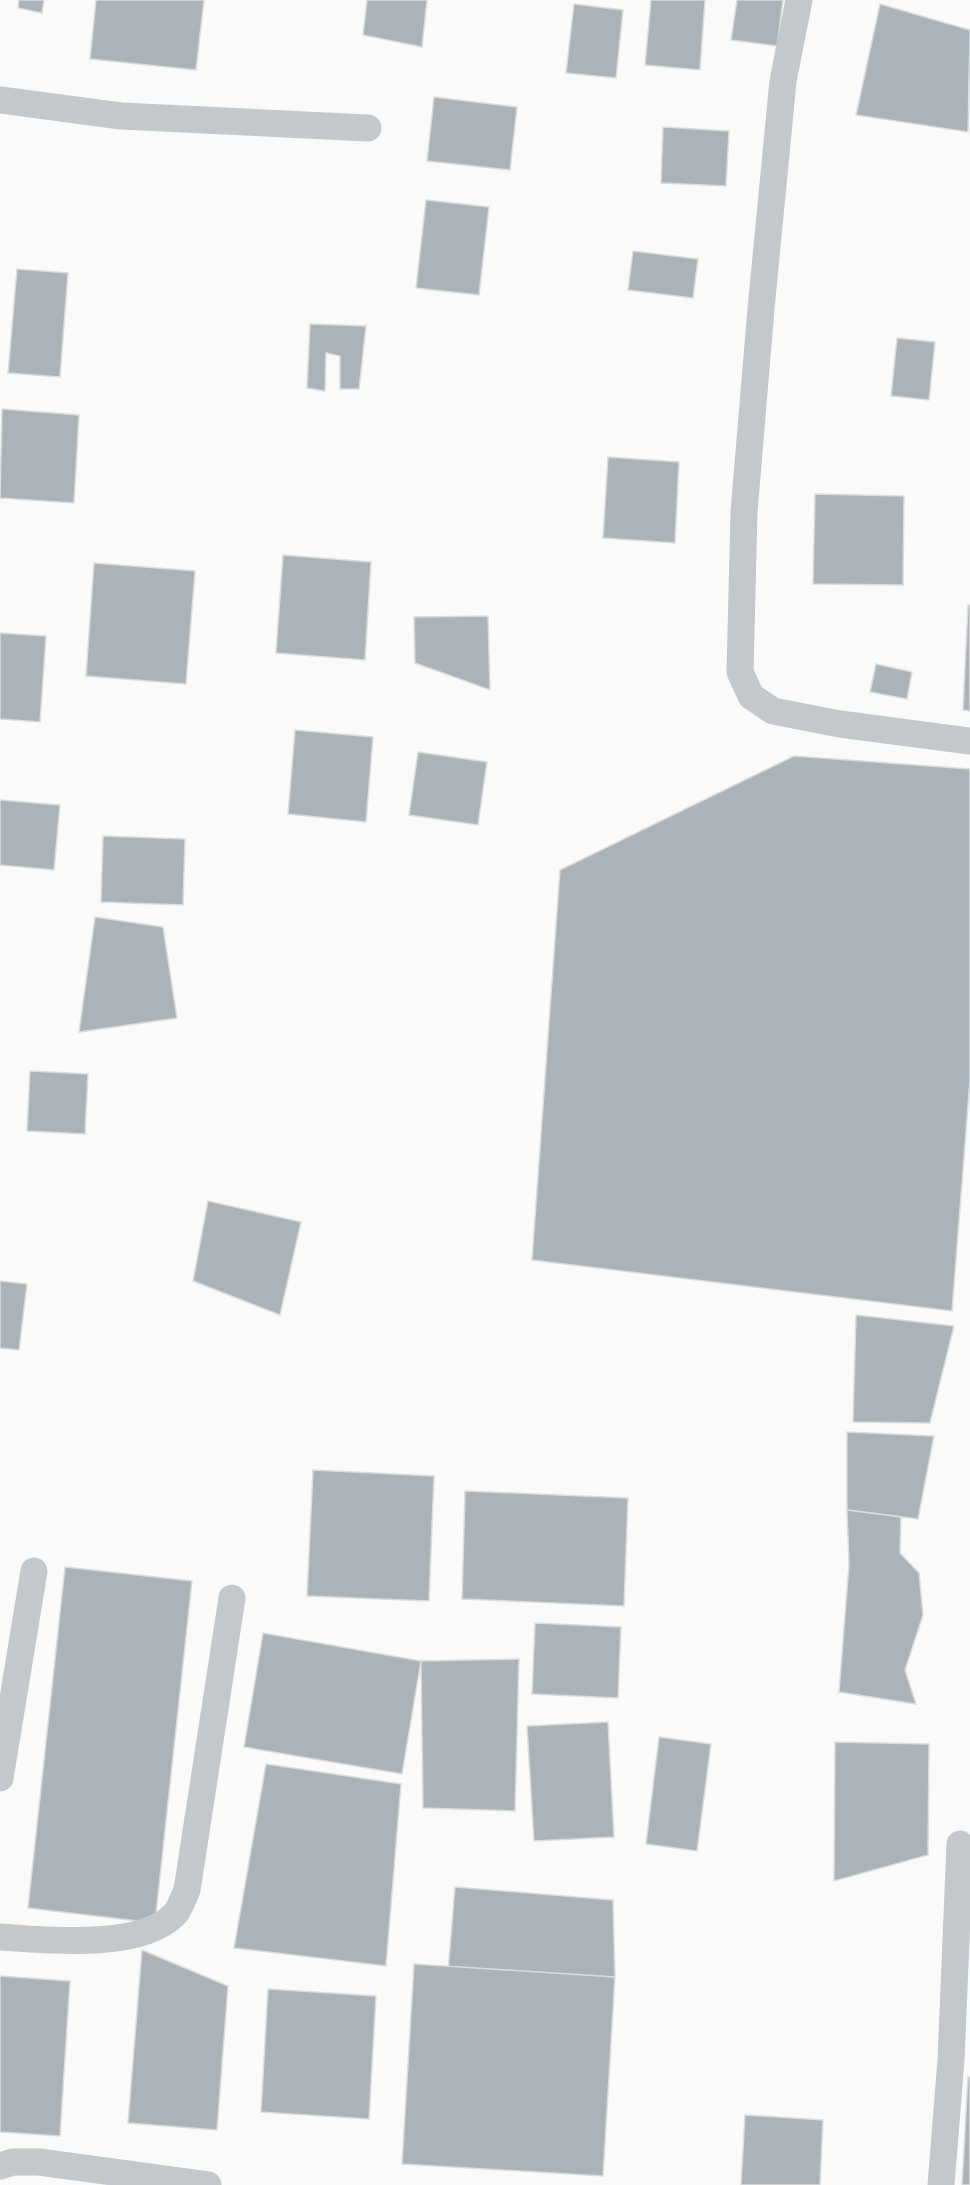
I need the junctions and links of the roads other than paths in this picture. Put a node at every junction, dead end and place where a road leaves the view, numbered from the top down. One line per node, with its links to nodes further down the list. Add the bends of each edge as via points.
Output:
1 (799, 0): 4 (street, via 783,81 761,309 744,512 740,672 751,696 773,711)
2 (0, 100): 3 (street, via 121,116)
3 (368, 128)
4 (970, 741)
5 (34, 1571): 7 (street)
6 (232, 1598): 9 (street, via 187,1890 175,1914 152,1929 123,1938)
7 (0, 1778)
8 (960, 1844): 12 (street, via 951,2060)
9 (0, 1937)
10 (0, 2166): 11 (street, via 39,2162)
11 (208, 2185)
12 (941, 2185)

